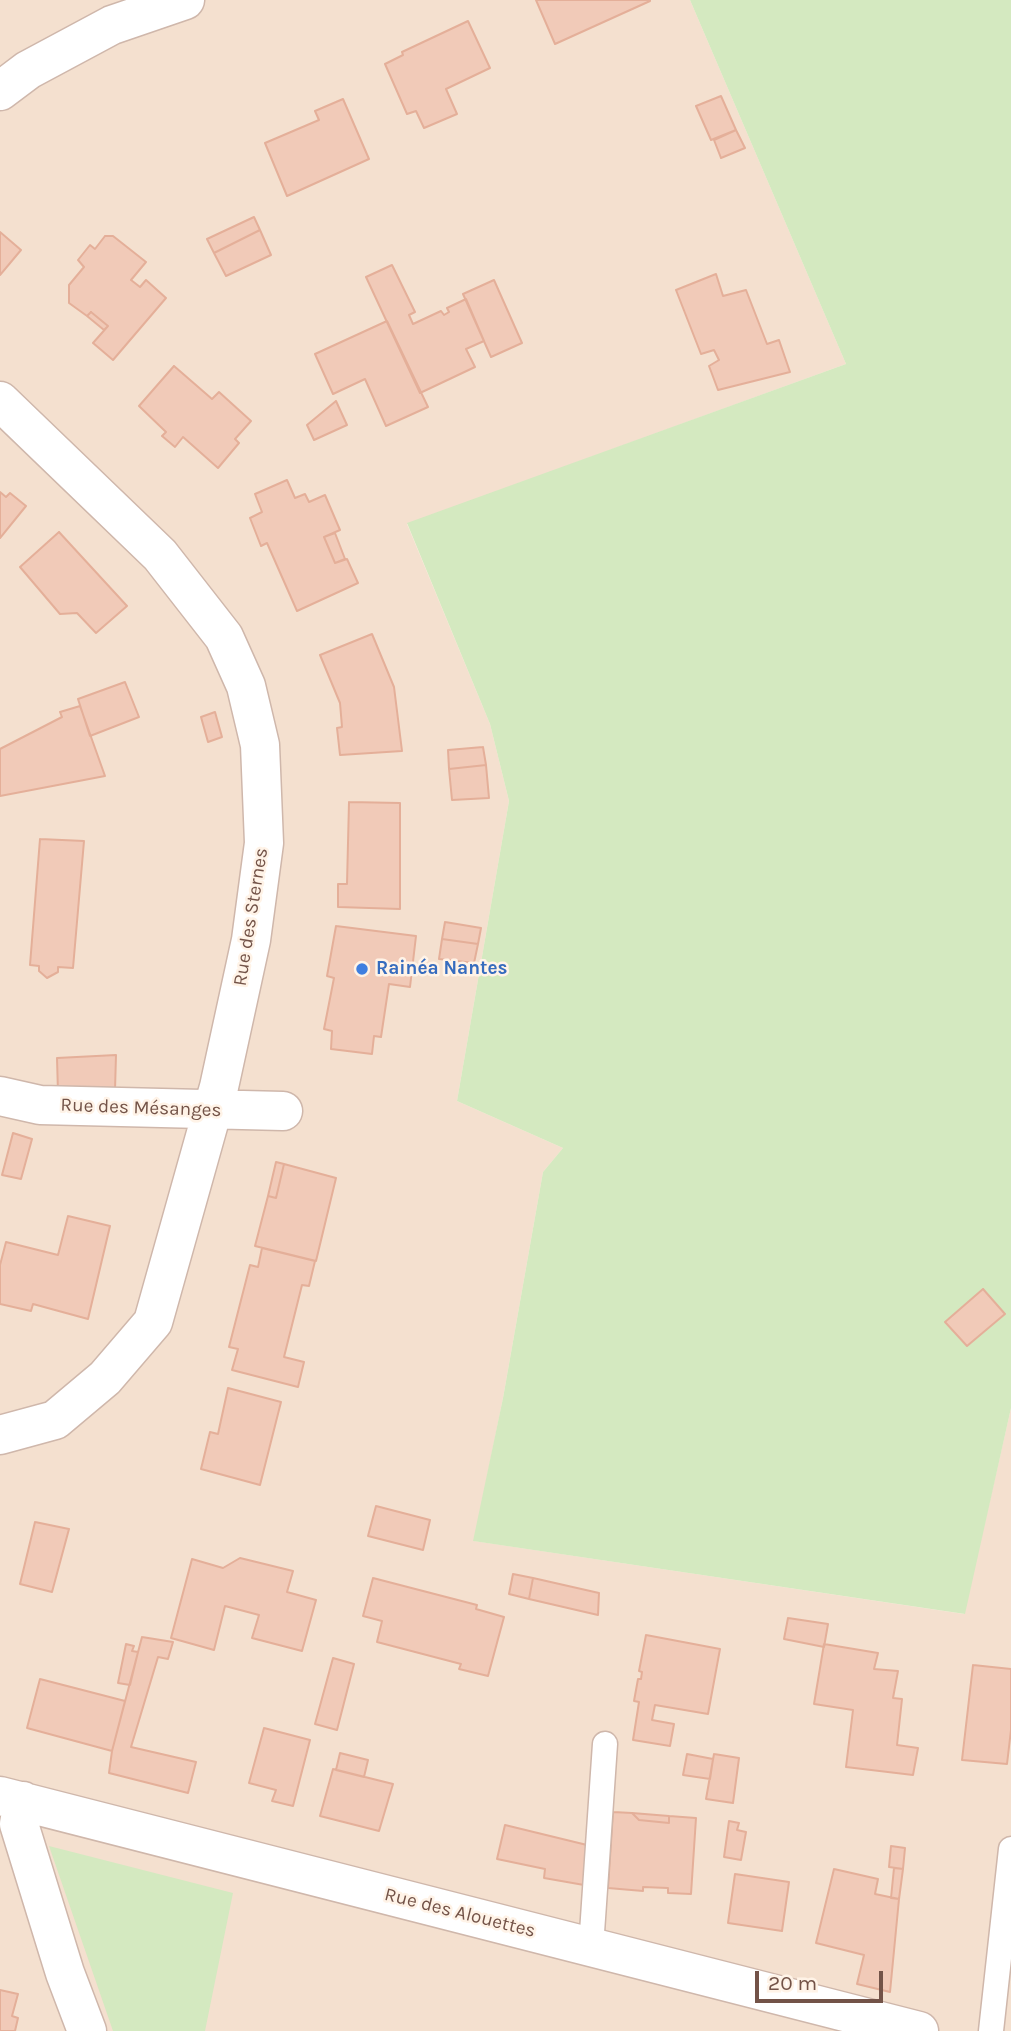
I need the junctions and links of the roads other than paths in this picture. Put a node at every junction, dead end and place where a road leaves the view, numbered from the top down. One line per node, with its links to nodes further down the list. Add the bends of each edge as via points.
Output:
1 (185, 0): 2 (street, via 112,24)
2 (0, 91)
3 (0, 401): 5 (street, Rue des Sternes, via 160,555 224,638 246,686 260,745 264,843 251,940)
4 (0, 1097): 5 (street, Rue des Mésanges, via 40,1105)
5 (212, 1111): 6 (street, Rue des Mésanges); 7 (street, Rue des Sternes, via 153,1322 105,1378 55,1420)
6 (283, 1111)
7 (0, 1435)
8 (605, 1744): 11 (lane)
9 (11, 1799): 11 (street, Rue des Alouettes); 13 (street)
10 (1011, 1849): 15 (lane)
11 (591, 1947): 12 (street, Rue des Alouettes)
12 (864, 2024): 14 (street, Rue des Alouettes)
13 (87, 2031)
14 (919, 2031)
15 (991, 2031)

